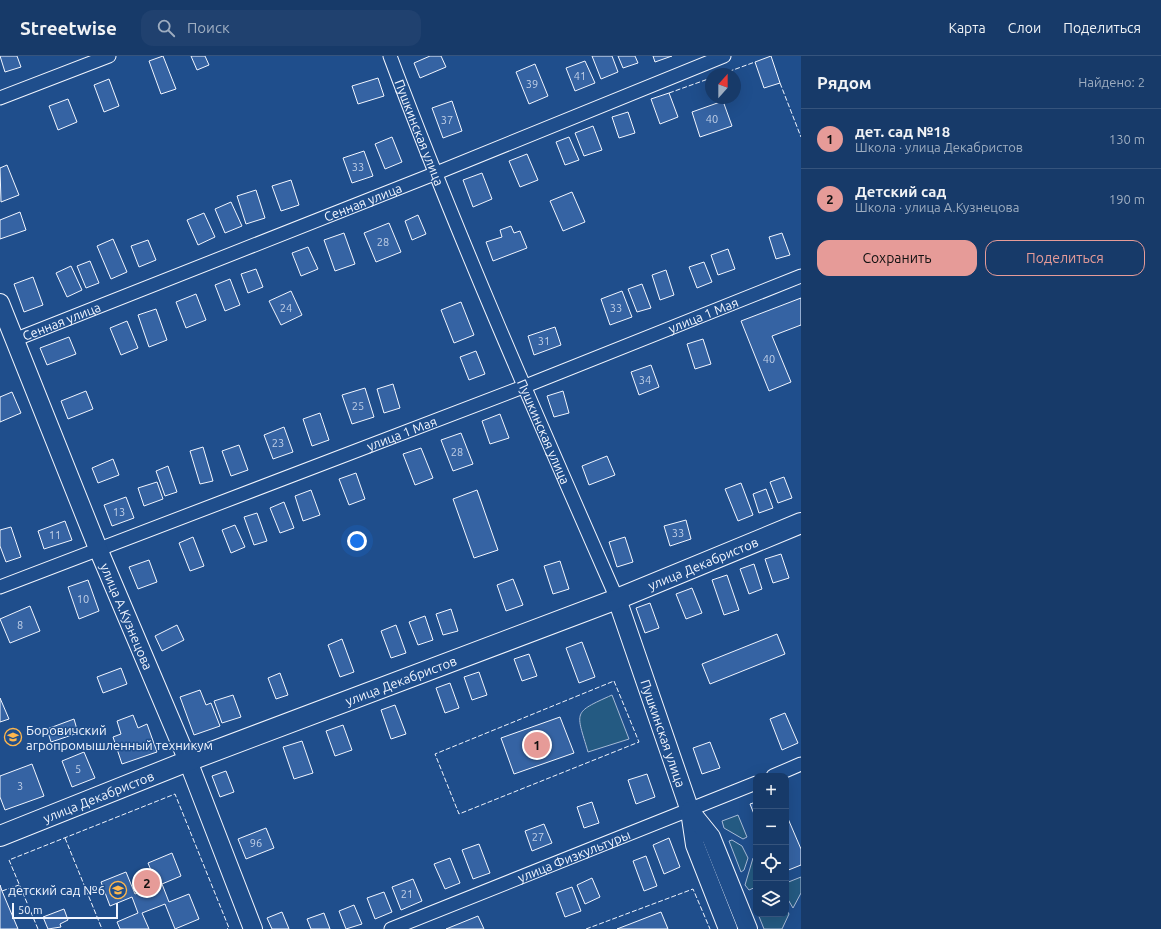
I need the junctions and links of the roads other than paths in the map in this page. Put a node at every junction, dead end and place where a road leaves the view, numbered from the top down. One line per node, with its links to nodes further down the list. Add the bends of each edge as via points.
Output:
1 (109, 56): 4 (street)
2 (390, 56): 5 (street, Пушкинская улица)
3 (724, 56): 5 (street, Сенная улица)
4 (0, 98)
5 (434, 174): 8 (street, Сенная улица); 9 (street, Пушкинская улица)
6 (801, 276): 9 (street, улица 1 Мая)
7 (0, 303): 8 (main road, улица А.Кузнецова)
8 (7, 342): 11 (main road, улица А.Кузнецова)
9 (523, 387): 11 (street, улица 1 Мая); 13 (street, Пушкинская улица)
10 (801, 523): 13 (main road, улица Декабристов)
11 (99, 551): 12 (street, улица 1 Мая); 14 (main road, улица А.Кузнецова)
12 (0, 587)
13 (617, 599): 14 (main road, улица Декабристов); 18 (main road, Пушкинская улица)
14 (188, 761): 19 (main road, улица Декабристов); 20 (main road, улица А.Кузнецова)
15 (801, 764): 16 (street)
16 (780, 773)
17 (753, 784): 18 (street, улица Физкультуры)
18 (690, 811): 21 (street, улица Физкультуры); 22 (main road, Пушкинская улица, via 695,844); 23 (main road, Пушкинская улица, via 711,837)
19 (0, 836)
20 (253, 929)
21 (391, 929)
22 (728, 929)
23 (748, 929)

